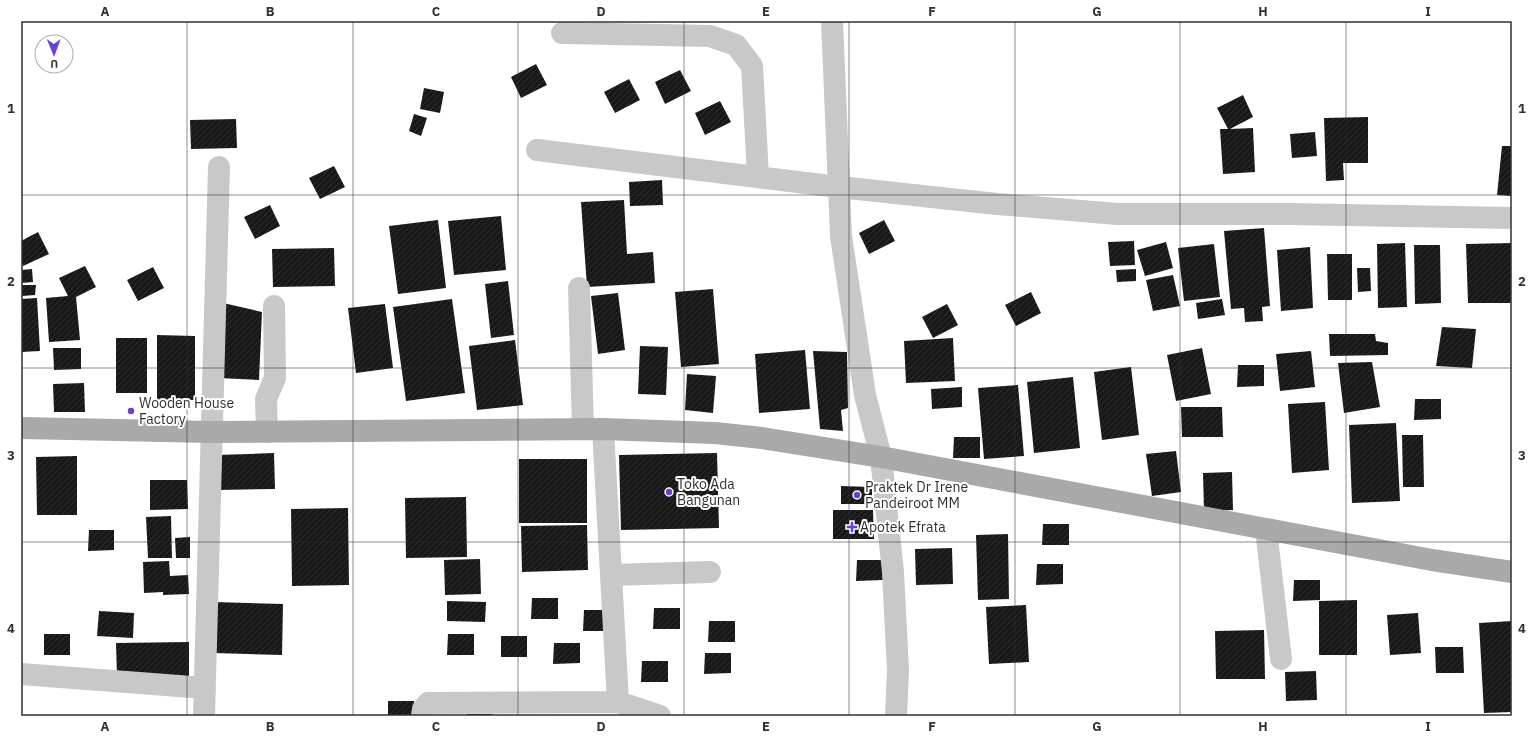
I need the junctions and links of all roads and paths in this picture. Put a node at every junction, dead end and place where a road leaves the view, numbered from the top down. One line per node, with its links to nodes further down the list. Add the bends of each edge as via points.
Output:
1 (832, 21): 6 (street)
2 (562, 33): 5 (street, via 710,36 736,45 752,66)
3 (537, 150): 5 (street)
4 (219, 167): 12 (street)
5 (758, 176): 6 (street)
6 (839, 186): 7 (street, via 997,204 1117,214); 14 (street, via 841,236 857,344 865,395)
7 (1512, 218)
8 (579, 288): 11 (street)
9 (274, 306): 13 (street, via 275,378 266,399)
10 (21, 428): 12 (main road)
11 (593, 429): 13 (main road); 14 (main road, via 715,433); 18 (street)
12 (212, 432): 13 (main road); 21 (street)
13 (267, 432)
14 (881, 457): 15 (main road); 26 (street, via 893,572 898,670)
15 (1266, 529): 17 (main road); 19 (street)
16 (710, 572): 18 (street)
17 (1512, 572)
18 (611, 575): 22 (street)
19 (1281, 659)
20 (21, 674): 21 (street)
21 (205, 688): 23 (street)
22 (618, 702): 24 (street, via 428,703 423,709); 25 (street)
23 (204, 716)
24 (422, 716)
25 (660, 716)
26 (896, 716)

